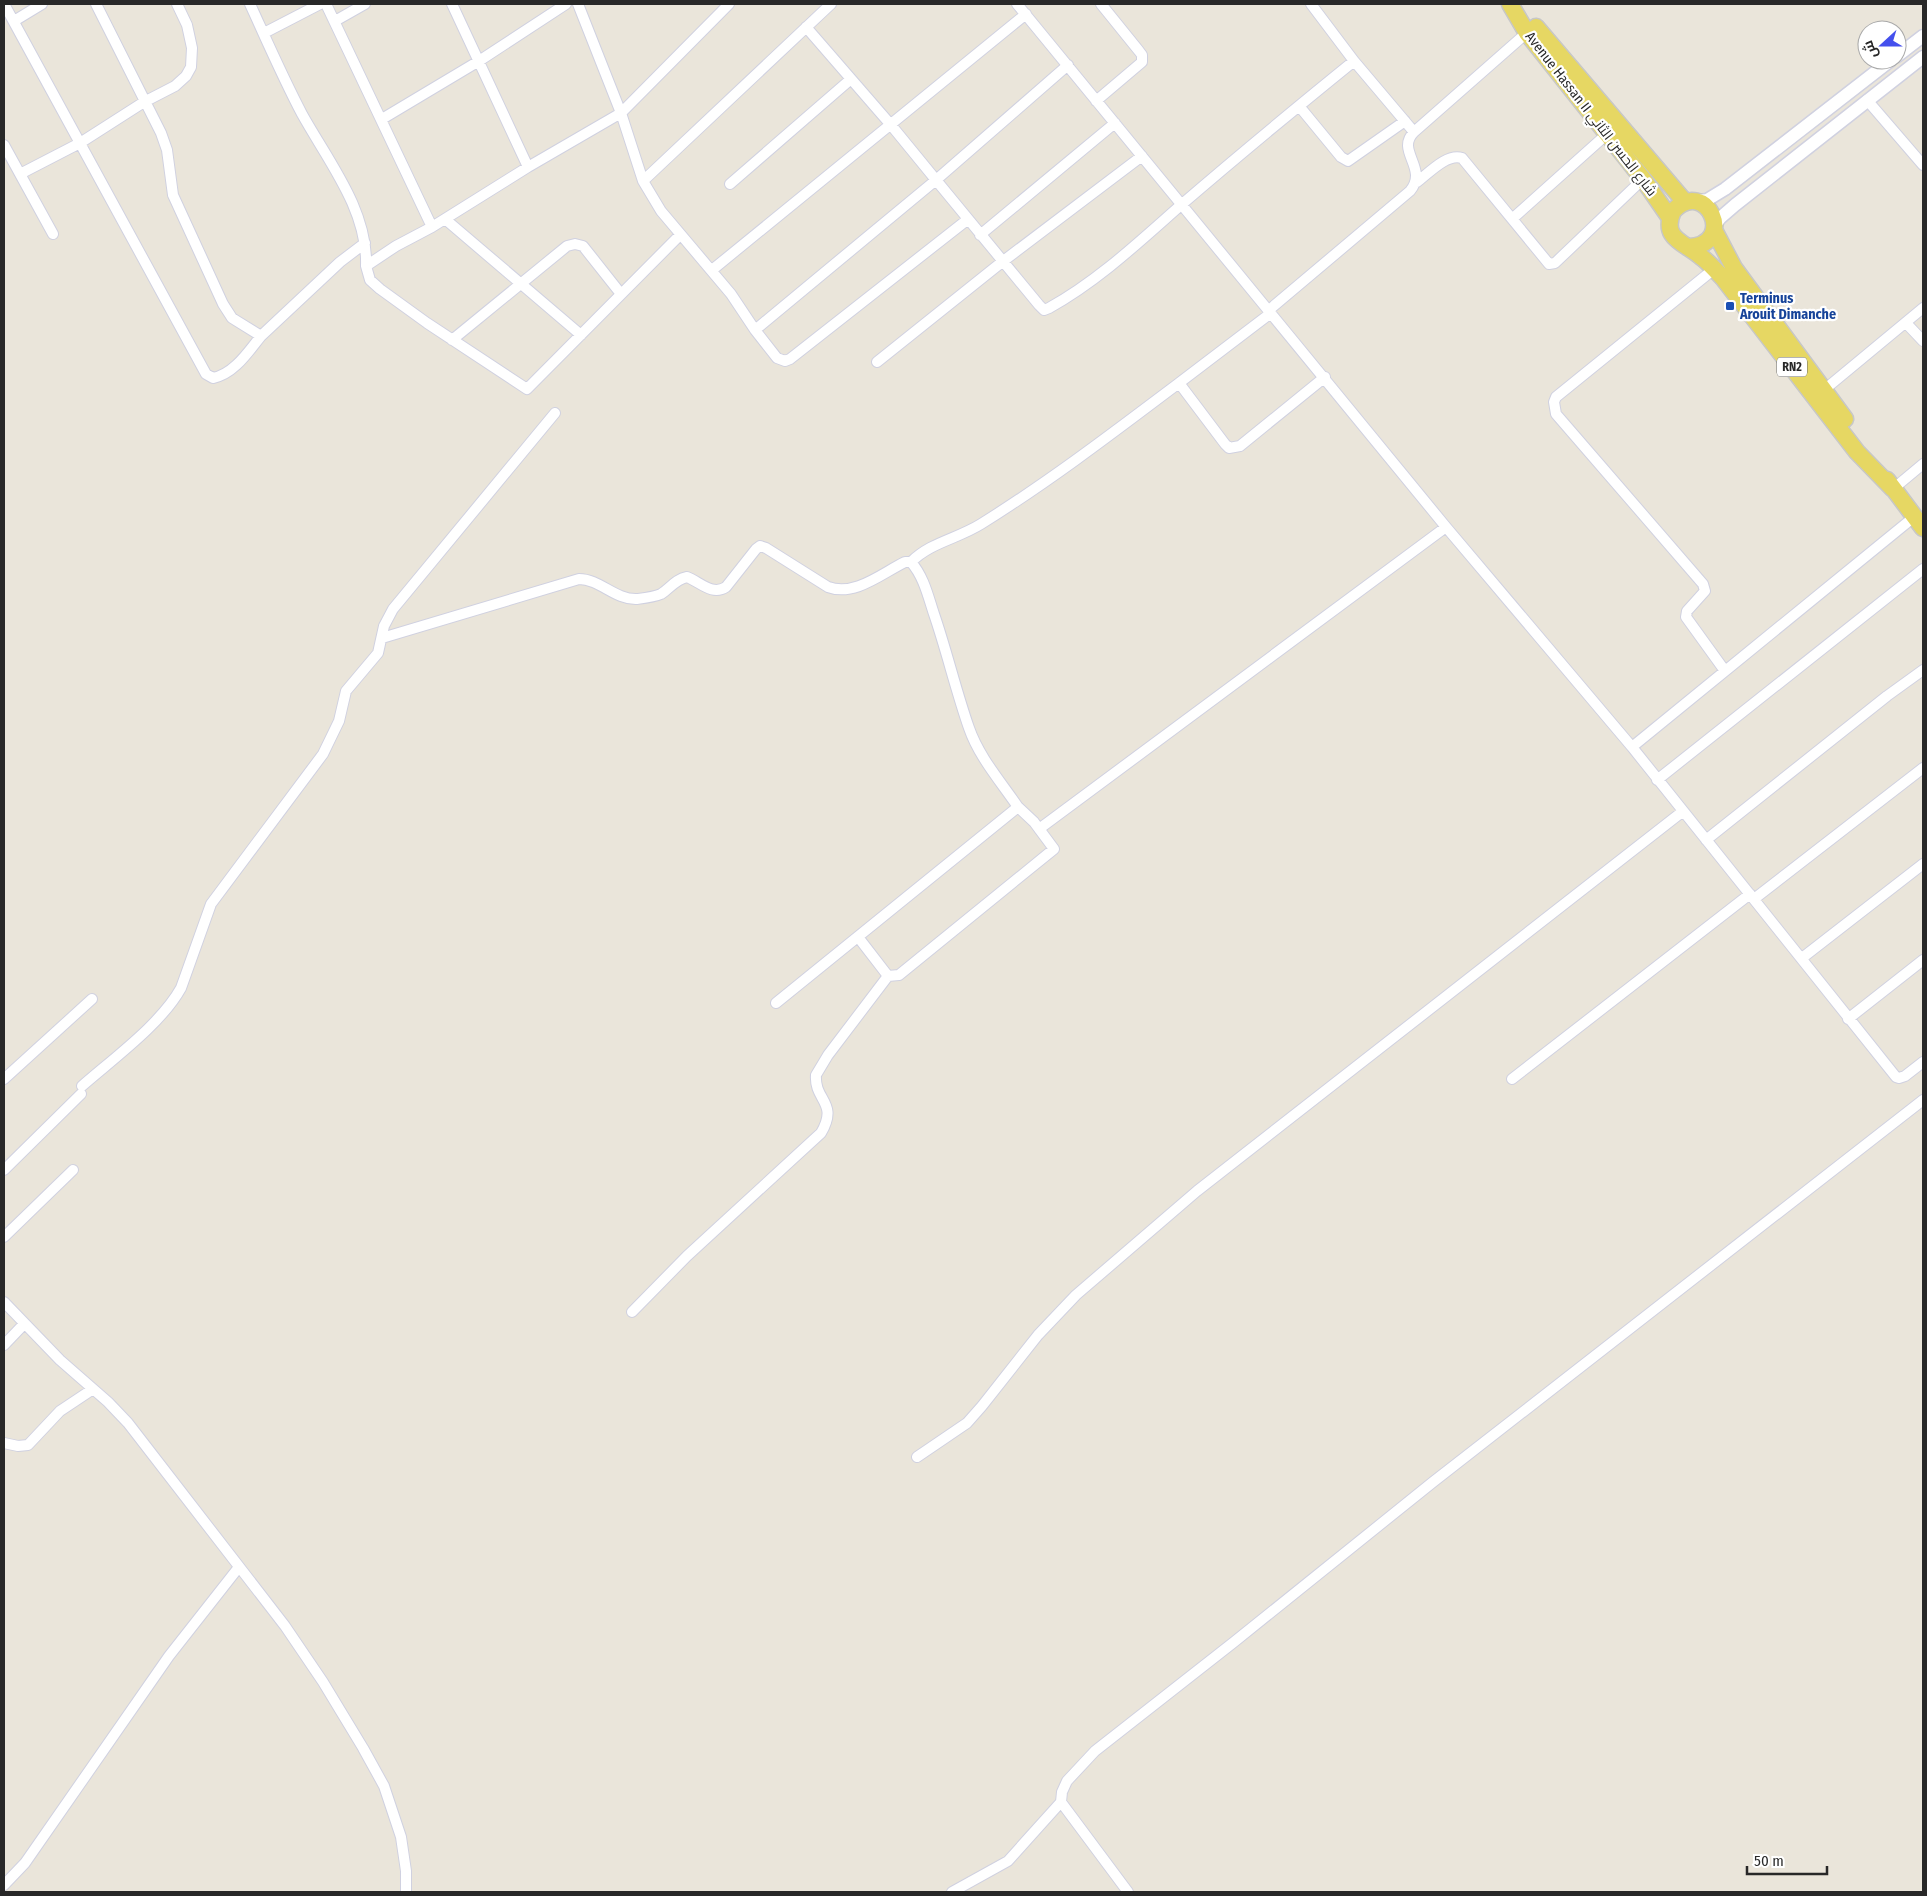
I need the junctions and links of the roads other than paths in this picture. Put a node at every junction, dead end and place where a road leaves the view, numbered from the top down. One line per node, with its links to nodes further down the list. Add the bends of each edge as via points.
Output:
1 (4, 4): 19 (street)
2 (42, 4): 19 (street)
3 (96, 4): 34 (street)
4 (177, 4): 34 (street, via 191,37 191,67 174,86)
5 (250, 4): 23 (street)
6 (320, 4): 23 (street)
7 (326, 4): 20 (street)
8 (365, 4): 20 (street)
9 (452, 4): 27 (street)
10 (566, 4): 27 (street)
11 (578, 4): 36 (street)
12 (729, 4): 36 (street)
13 (831, 4): 21 (street)
14 (1017, 4): 18 (street)
15 (1101, 4): 33 (street, via 1143,59)
16 (1311, 4): 28 (street)
17 (1512, 6): 22 (main road, Avenue Hassan II شارع الحسن الثاني / RN2)
18 (1026, 14): 29 (street); 40 (street)
19 (14, 21): 43 (street)
20 (335, 21): 37 (street)
21 (806, 26): 31 (street); 51 (street)
22 (1531, 29): 41 (street); 42 (main road, Avenue Hassan II شارع الحسن الثاني / RN2); 54 (main road, Avenue Hassan II شارع الحسن الثاني / RN2)
23 (264, 33): 65 (street, via 302,114 352,204)
24 (1923, 36): 25 (street)
25 (1907, 48)
26 (1923, 57): 32 (street)
27 (479, 61): 37 (street); 47 (street)
28 (1354, 61): 35 (street); 38 (street)
29 (1068, 66): 33 (street); 50 (street)
30 (1878, 70): 54 (street, via 1725,189 1707,200)
31 (851, 79): 40 (street); 53 (street)
32 (1867, 100): 46 (street); 61 (street, via 1735,205)
33 (1096, 101): 39 (street)
34 (144, 102): 43 (street); 78 (street, via 167,150 173,195 223,304 232,318)
35 (1299, 106): 38 (street, via 1341,157 1348,161); 55 (street)
36 (621, 113): 47 (street); 51 (street)
37 (382, 119): 60 (street)
38 (1405, 121): 41 (street)
39 (1115, 124): 45 (street); 64 (street)
40 (891, 125): 50 (street); 70 (street)
41 (1414, 132): 52 (street, via 1408,147 1417,173)
42 (1607, 134): 49 (main road, Avenue Hassan II شارع الحسن الثاني / RN2); 58 (street)
43 (80, 143): 48 (street); 78 (street, via 206,374 213,378 225,374)
44 (4, 145): 48 (street)
45 (1142, 156): 55 (street); 67 (street)
46 (1923, 165)
47 (528, 167): 57 (street)
48 (20, 174): 62 (street)
49 (1643, 179): 56 (main road, Avenue Hassan II شارع الحسن الثاني / RN2); 58 (street, via 1555,263 1547,263)
50 (936, 180): 59 (street); 76 (street)
51 (643, 182): 63 (street)
52 (1416, 182): 58 (street, via 1450,158 1458,156); 74 (street, via 1410,191)
53 (730, 184)
54 (1691, 202): 56 (main road, via 1673,211); 61 (main road, RN2, via 1708,208)
55 (1182, 204): 67 (street, via 1094,277 1044,310); 74 (street)
56 (1670, 218): 66 (main road, RN2, via 1671,233)
57 (445, 219): 60 (street); 71 (street)
58 (1512, 219)
59 (967, 220): 64 (street); 76 (street, via 790,359 777,358)
60 (432, 226): 68 (street)
61 (1714, 228): 66 (main road, via 1704,243); 84 (main road, RN2, via 1734,268)
62 (53, 234)
63 (680, 235): 70 (street); 72 (street)
64 (980, 235): 67 (street)
65 (365, 244): 68 (street); 78 (street, via 340,262)
66 (1689, 246): 69 (main road, RN2)
67 (1002, 262): 81 (street)
68 (366, 266): 79 (street, via 374,283)
69 (1714, 269): 87 (main road, RN2, via 1861,457); 94 (street, via 1556,397 1554,402 1556,414 1703,584 1705,591 1687,611 1686,617)
70 (712, 270): 76 (street)
71 (520, 284): 72 (street, via 567,246 575,244 583,246); 77 (street); 79 (street)
72 (621, 294): 77 (street)
73 (1923, 308): 75 (street)
74 (1270, 312): 82 (street); 83 (street)
75 (1906, 322): 80 (street); 84 (street)
76 (755, 330)
77 (581, 335): 79 (street, via 527,389)
78 (260, 336)
79 (452, 340)
80 (1923, 341)
81 (877, 362)
82 (1325, 377): 83 (street, via 1240,446 1232,448 1225,444); 89 (street)
83 (1179, 383): 90 (street, via 1068,467 981,524 926,549)
84 (1824, 390): 87 (main road, RN2)
85 (555, 413): 92 (street, via 393,609)
86 (1923, 464): 87 (street)
87 (1893, 489): 88 (main road, RN2)
88 (1919, 522): 94 (street)
89 (1446, 527): 95 (street); 100 (street)
90 (911, 562): 92 (street, via 852,589 837,590 760,546 726,587 719,590 687,577 677,580 655,596 636,599 624,598 578,579); 98 (street, via 927,593 976,745)
91 (1923, 569): 97 (street)
92 (382, 638): 115 (street, via 376,657 346,691 339,720 323,754 210,904 175,998)
93 (1923, 670): 101 (street)
94 (1725, 671): 95 (street)
95 (1632, 746): 97 (street)
96 (1923, 768): 103 (street)
97 (1657, 780): 99 (street)
98 (1018, 806): 100 (street); 104 (street)
99 (1682, 812): 101 (street); 124 (street, via 1197,1191 1076,1295 1038,1335 967,1423)
100 (1039, 829): 107 (street, via 1054,849 899,975)
101 (1706, 840): 103 (street)
102 (1923, 864): 105 (street)
103 (1752, 896): 105 (street); 113 (street)
104 (858, 937): 107 (street); 109 (street)
105 (1802, 958): 110 (street)
106 (1923, 960): 110 (street)
107 (888, 976): 119 (street, via 816,1075 818,1090 829,1114 821,1133 687,1256)
108 (92, 999): 112 (street)
109 (776, 1004)
110 (1848, 1019): 111 (street, via 1896,1077 1905,1076)
111 (1923, 1062)
112 (4, 1078)
113 (1512, 1079)
114 (1923, 1100): 126 (street, via 1432,1482 1095,1751 1067,1780)
115 (4, 1170)
116 (72, 1170): 117 (street)
117 (4, 1236)
118 (4, 1302): 120 (street)
119 (632, 1312)
120 (24, 1324): 121 (street); 122 (street)
121 (4, 1345)
122 (94, 1389): 123 (street, via 60,1410 28,1445); 125 (street, via 128,1424)
123 (4, 1443)
124 (917, 1457)
125 (239, 1568): 127 (street, via 169,1656 25,1863); 128 (street, via 312,1666 384,1786 404,1851)
126 (1061, 1802): 129 (street, via 1008,1861); 130 (street)
127 (4, 1885)
128 (406, 1892)
129 (952, 1892)
130 (1128, 1892)

